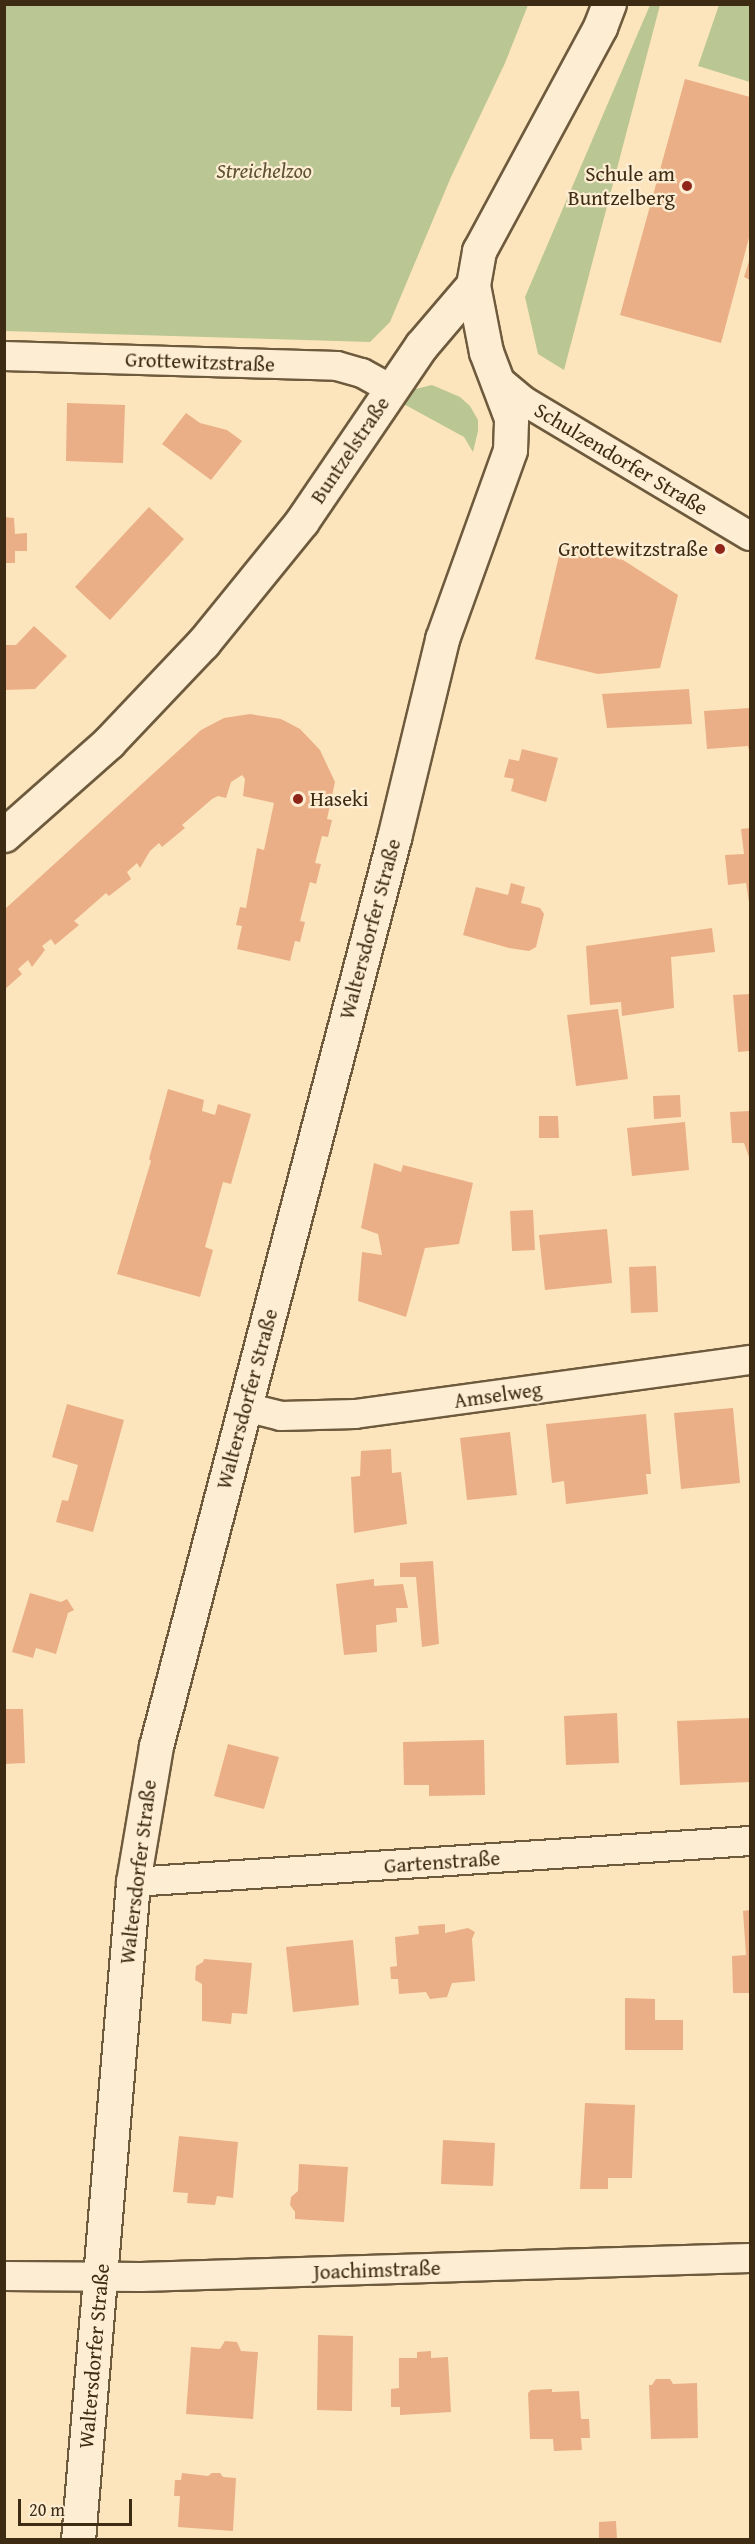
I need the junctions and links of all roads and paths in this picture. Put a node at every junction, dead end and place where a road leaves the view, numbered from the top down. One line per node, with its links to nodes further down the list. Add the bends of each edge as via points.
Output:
1 (609, 4): 2 (street, via 479,250)
2 (473, 285): 4 (street, Waltersdorfer Straße); 5 (street, Buntzelstraße, via 421,346)
3 (4, 356): 5 (street, Grottewitzstraße, via 337,366 362,373)
4 (494, 376): 6 (street, Schulzendorfer Straße, via 524,401); 9 (street, Waltersdorfer Straße, via 511,418 510,450 442,639)
5 (391, 389): 7 (street, Buntzelstraße, via 302,522 203,643 109,742)
6 (750, 536)
7 (4, 835)
8 (750, 1360): 9 (street, Amselweg, via 355,1414 281,1416)
9 (245, 1407): 11 (street, Waltersdorfer Straße, via 156,1746)
10 (750, 1841): 11 (street, Gartenstraße)
11 (133, 1882): 14 (street, Waltersdorfer Straße)
12 (750, 2258): 14 (street, Joachimstraße)
13 (4, 2276): 14 (street, Joachimstraße)
14 (101, 2276): 15 (street, Waltersdorfer Straße)
15 (78, 2540)

